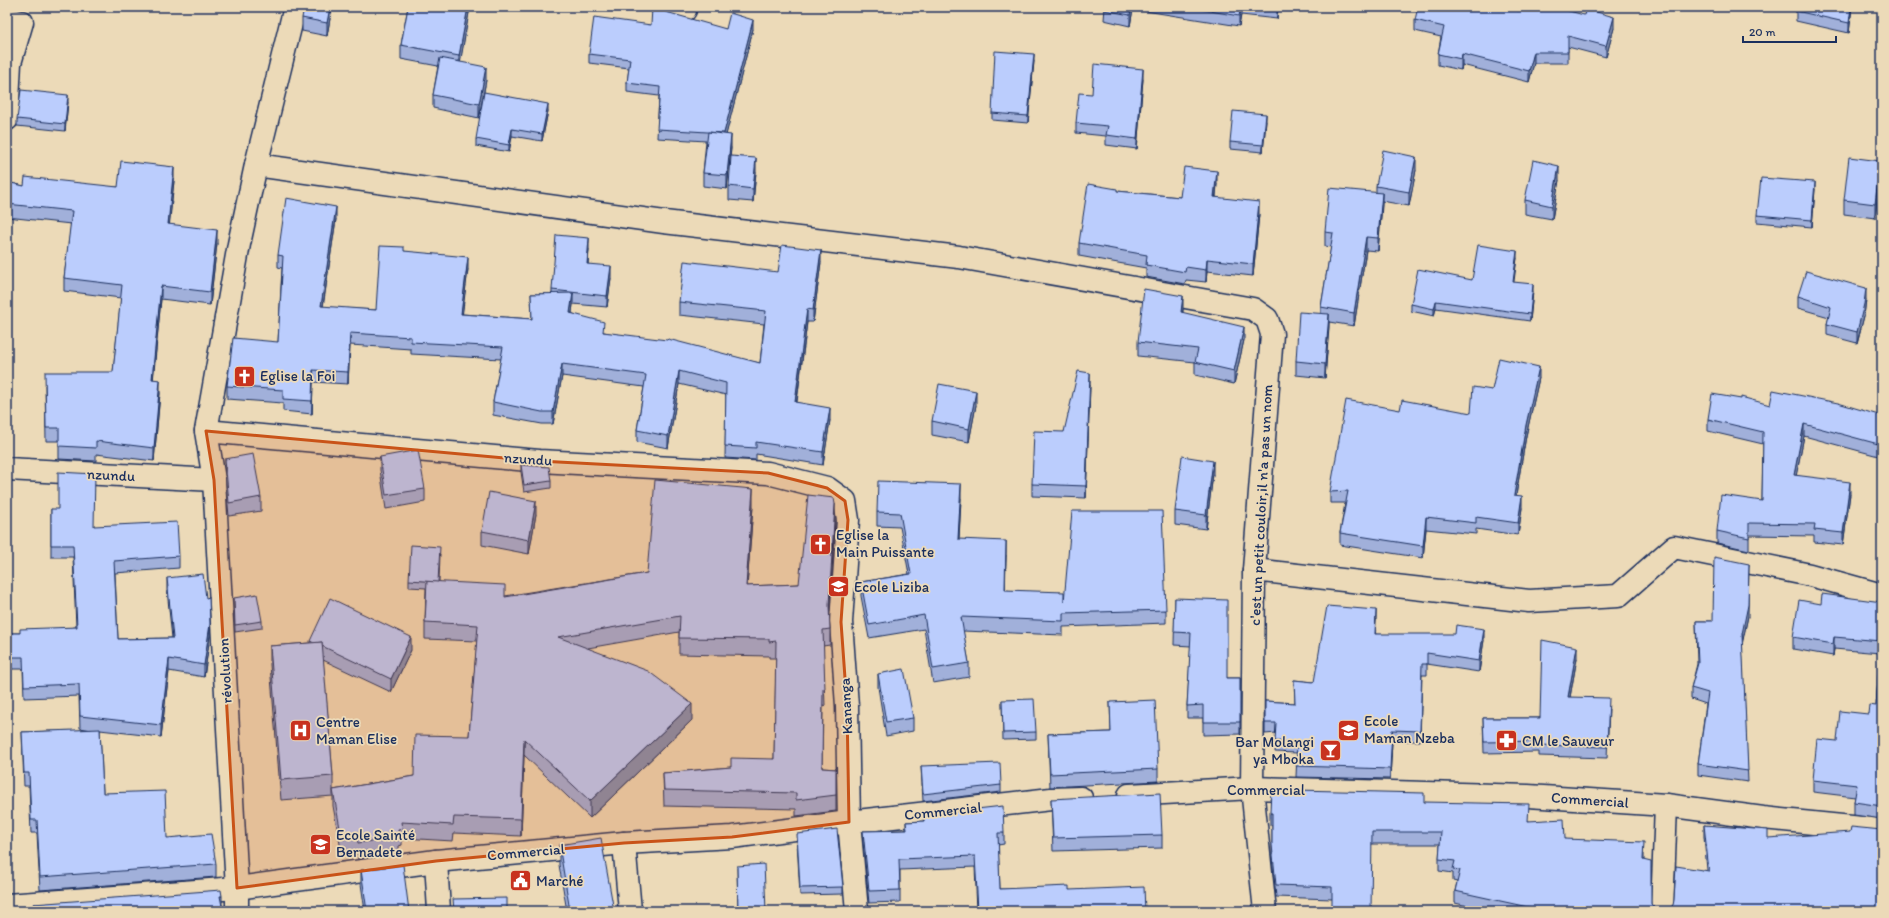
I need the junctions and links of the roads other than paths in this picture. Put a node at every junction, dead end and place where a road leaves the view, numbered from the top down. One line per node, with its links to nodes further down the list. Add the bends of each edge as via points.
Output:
1 (294, 7): 4 (street, révolution)
2 (15, 20): 3 (street)
3 (7, 119)
4 (256, 165): 5 (street, révolution, via 239,244); 9 (street, c'est un petit couloir,il n'a pas un nom, via 664,222 959,257 1253,309 1267,319 1272,334)
5 (206, 431): 7 (street, révolution); 8 (street, nzundu, via 539,461 768,473 827,488)
6 (7, 469): 7 (street, nzundu)
7 (214, 480): 17 (street, révolution)
8 (845, 501): 13 (street, Kananga, via 848,520 840,622 847,706)
9 (1254, 570): 10 (street, via 1529,601 1618,596 1674,547 1810,574); 11 (street, c'est un petit couloir,il n'a pas un nom)
10 (1882, 595)
11 (1252, 788): 12 (street, Commercial, via 1528,796); 13 (street, Commercial, via 1051,799); 23 (street, c'est un petit couloir,il n'a pas un nom)
12 (1666, 806): 14 (street, Commercial); 24 (street)
13 (849, 822): 15 (street, Commercial, via 732,837); 22 (street, Kananga)
14 (1882, 830)
15 (624, 843): 16 (street, Commercial); 21 (street)
16 (436, 861): 17 (street, Commercial); 20 (street)
17 (237, 888): 18 (street, Commercial); 19 (street, révolution)
18 (7, 905)
19 (237, 911)
20 (438, 911)
21 (630, 911)
22 (857, 911)
23 (1265, 911)
24 (1662, 911)

